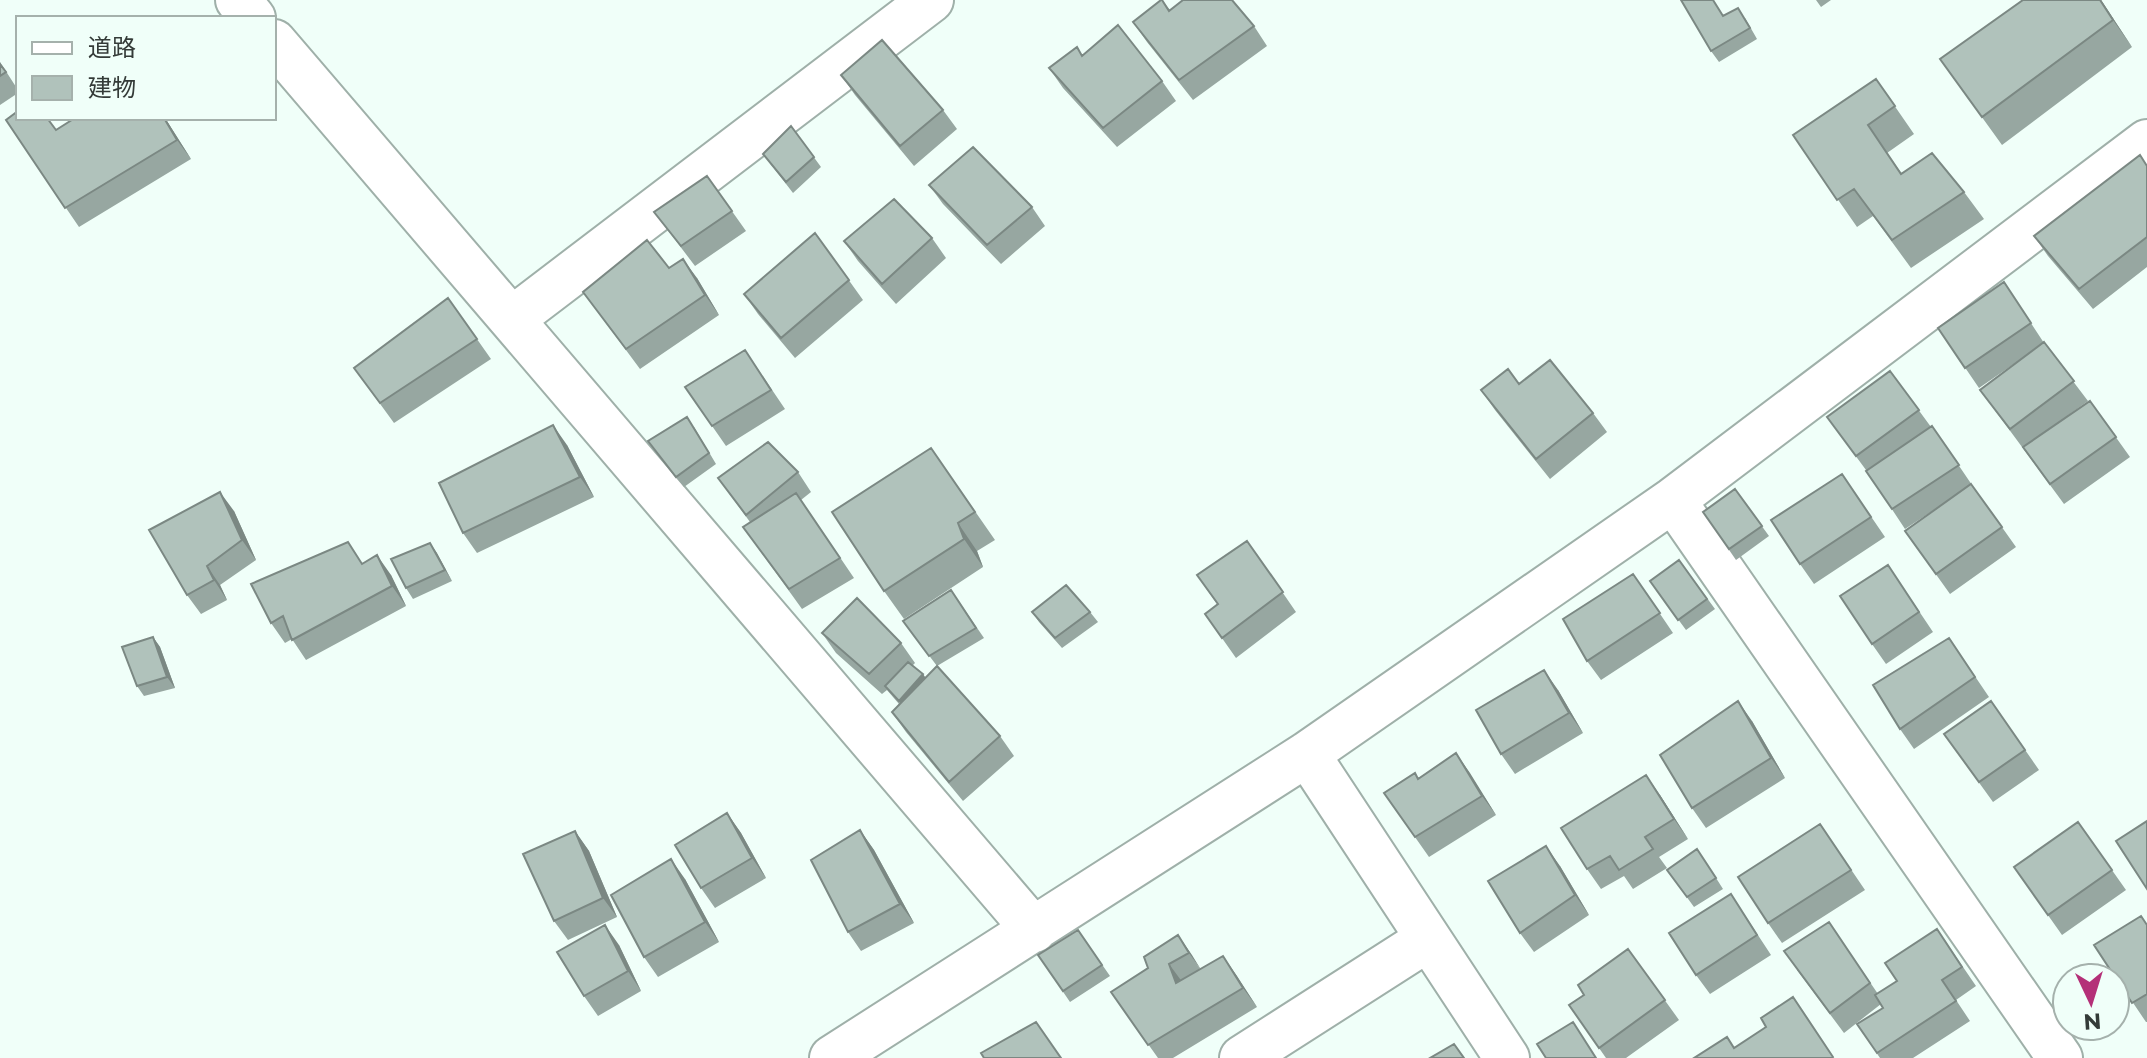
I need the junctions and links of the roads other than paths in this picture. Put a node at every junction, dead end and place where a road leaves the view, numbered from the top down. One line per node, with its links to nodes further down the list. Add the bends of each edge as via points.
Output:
1 (238, 0): 3 (street)
2 (931, 0): 6 (street)
3 (251, 16)
4 (276, 44): 6 (street)
5 (2147, 142): 7 (street)
6 (512, 319): 9 (street)
7 (1673, 500): 8 (street); 14 (street)
8 (1307, 754): 9 (street); 10 (street)
9 (1034, 930): 11 (street)
10 (1428, 939): 12 (street); 13 (street)
11 (832, 1058)
12 (1242, 1058)
13 (1507, 1058)
14 (2060, 1058)

